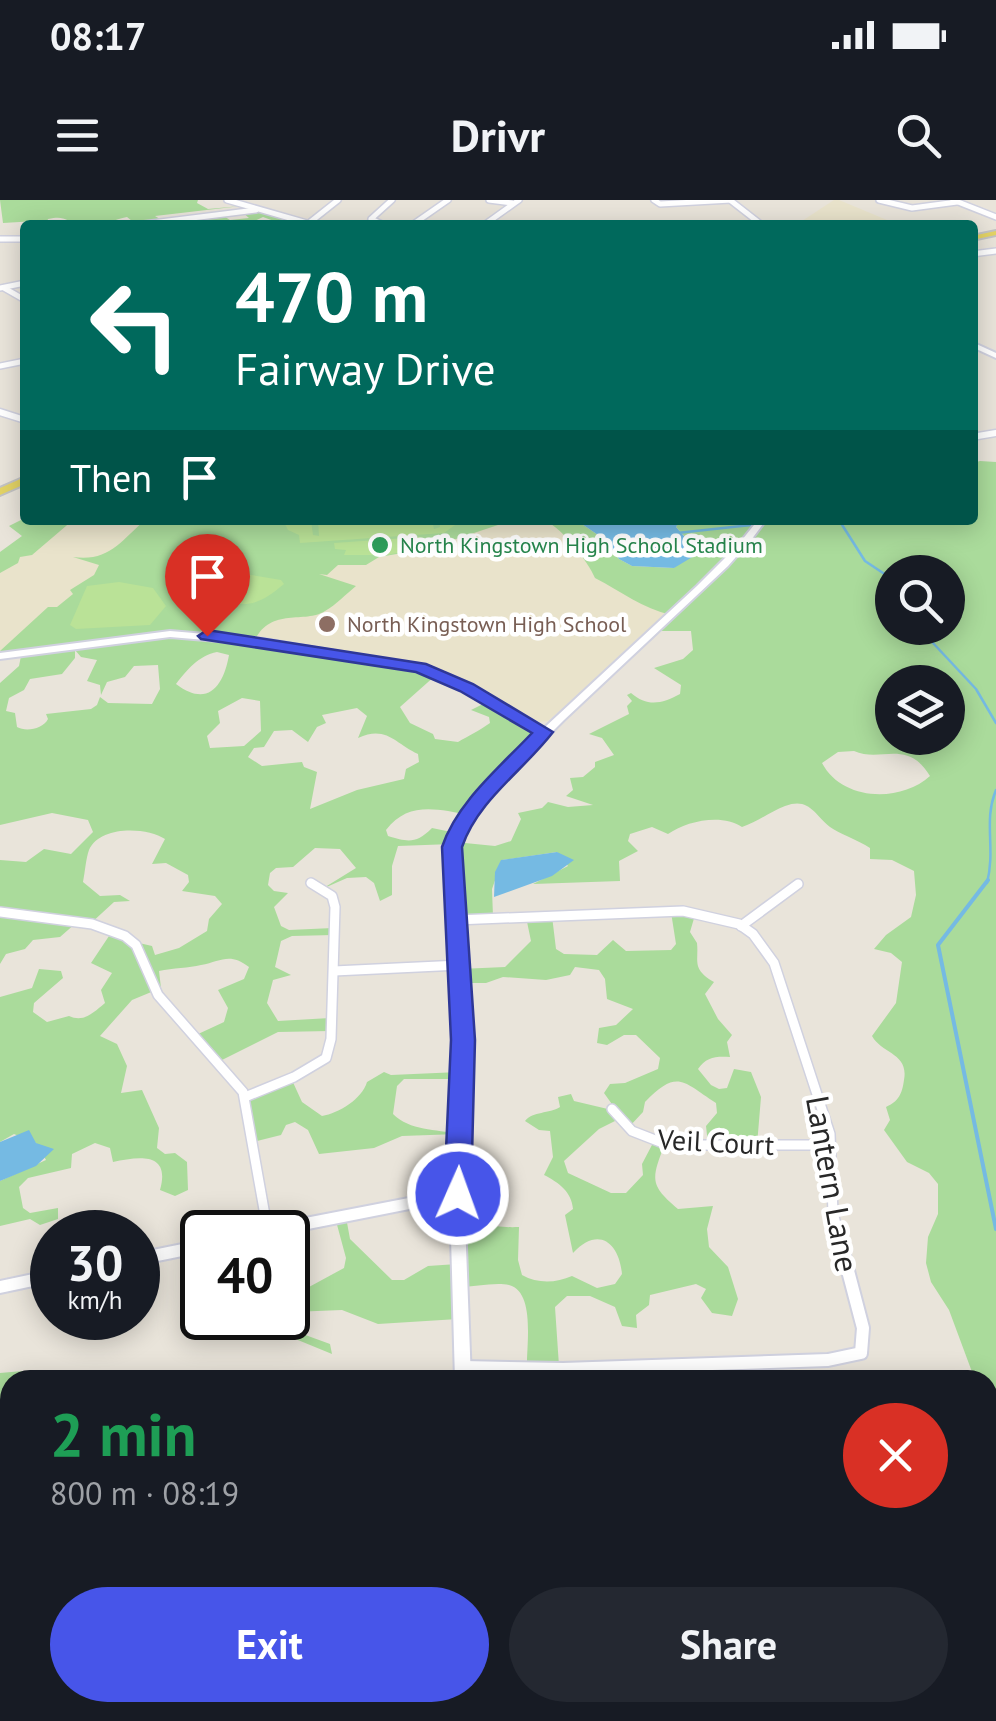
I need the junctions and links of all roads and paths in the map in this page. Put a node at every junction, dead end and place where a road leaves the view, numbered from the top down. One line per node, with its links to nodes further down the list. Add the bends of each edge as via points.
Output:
1 (227, 200): 11 (street)
2 (338, 200): 15 (street)
3 (392, 200): 16 (street)
4 (448, 200): 17 (street)
5 (490, 200): 8 (street)
6 (731, 200): 10 (street); 19 (street)
7 (878, 200): 9 (street, via 912,208)
8 (515, 201): 18 (street)
9 (955, 201): 12 (street)
10 (657, 202)
11 (256, 210): 13 (street); 14 (street)
12 (996, 216)
13 (176, 220)
14 (296, 220)
15 (316, 220)
16 (373, 220)
17 (419, 220)
18 (490, 220)
19 (756, 220)
20 (758, 525): 22 (street, via 664,624)
21 (0, 656): 22 (street, via 168,634 334,652 435,673)
22 (544, 732): 26 (street, via 457,832)
23 (311, 883): 29 (street, via 332,896)
24 (798, 884): 27 (street)
25 (0, 912): 30 (street, via 92,925 135,944 149,982)
26 (456, 920): 27 (street, via 682,911); 28 (street)
27 (741, 926): 32 (street, Lantern Lane, via 768,950)
28 (460, 964): 29 (street); 33 (street)
29 (334, 971): 30 (street, via 326,1058)
30 (244, 1098): 34 (street)
31 (612, 1109): 32 (street, Veil Court, via 632,1131 668,1145)
32 (831, 1144): 39 (street, Lantern Lane, via 832,1212 862,1328 860,1353 792,1362)
33 (458, 1194): 35 (street); 38 (street)
34 (262, 1210)
35 (310, 1223)
36 (30, 1281): 37 (street)
37 (0, 1287)
38 (463, 1370)
39 (537, 1370)

